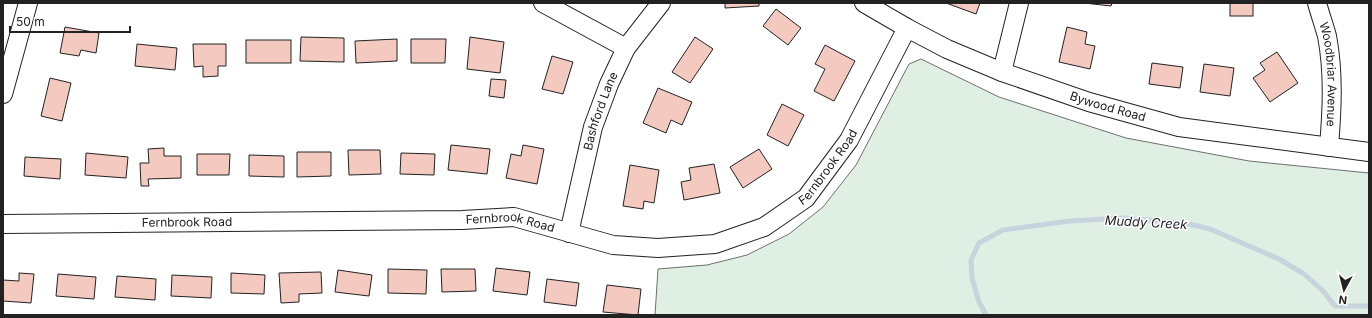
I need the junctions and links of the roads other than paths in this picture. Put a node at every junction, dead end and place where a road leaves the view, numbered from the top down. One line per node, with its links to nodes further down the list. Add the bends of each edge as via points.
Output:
1 (28, 3): 10 (street)
2 (543, 3): 8 (street)
3 (661, 3): 8 (street, Bashford Lane)
4 (864, 3): 7 (street, Bywood Road)
5 (1019, 3): 9 (street)
6 (1317, 3): 11 (street, Woodbriar Avenue, via 1331,66)
7 (907, 28): 9 (street, Bywood Road, via 947,49); 14 (street, Fernbrook Road, via 848,140 806,198 764,227 715,244 658,248 613,245)
8 (626, 48): 14 (street, Bashford Lane, via 593,127)
9 (1002, 72): 11 (street, Bywood Road, via 1089,102 1179,127)
10 (3, 94)
11 (1329, 147): 12 (street, Bywood Road)
12 (1369, 152)
13 (3, 224): 14 (street, Fernbrook Road, via 462,220 514,217)
14 (569, 233)

